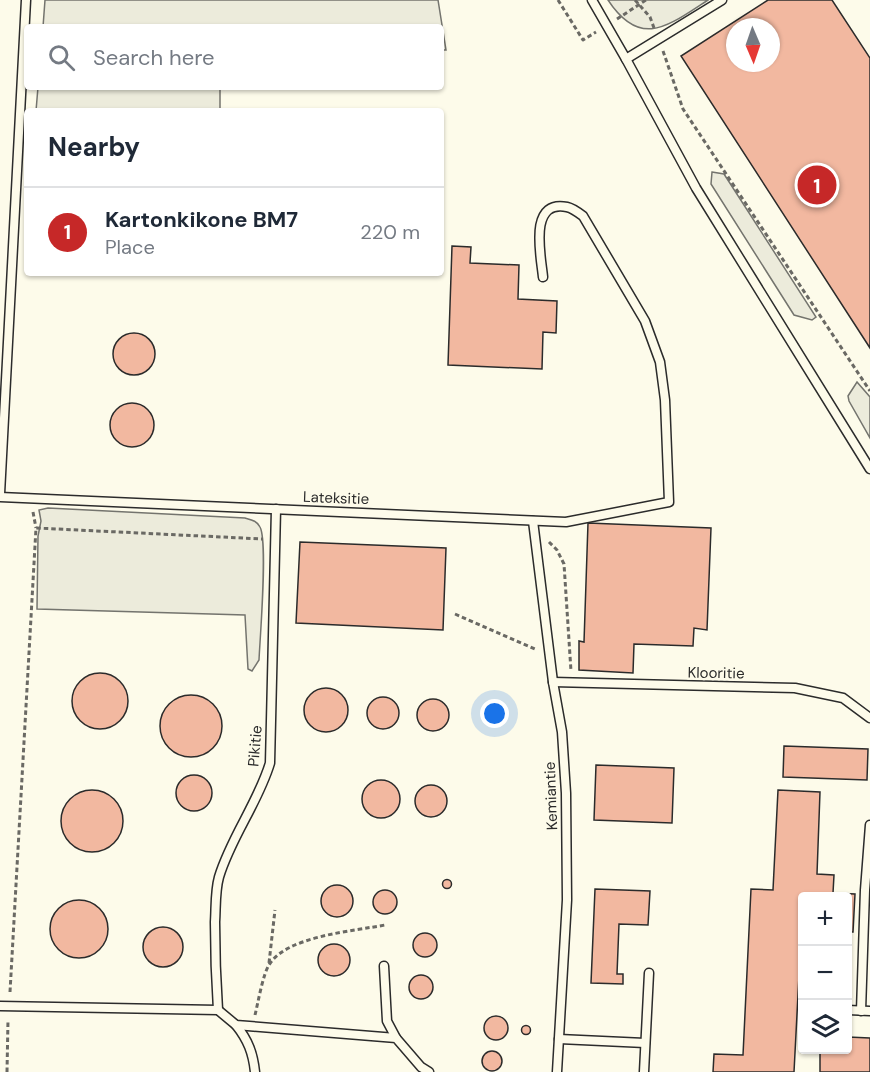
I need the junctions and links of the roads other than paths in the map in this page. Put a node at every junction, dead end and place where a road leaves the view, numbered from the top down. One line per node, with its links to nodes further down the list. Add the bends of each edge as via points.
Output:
1 (26, 0): 4 (lane)
2 (592, 0): 6 (lane)
3 (722, 0): 6 (lane)
4 (25, 24)
5 (24, 38): 9 (lane)
6 (626, 59): 8 (lane, via 696,188)
7 (543, 277): 11 (lane, Lateksitie, via 538,226 551,208 567,207 583,216 645,321 660,362 669,502 566,522)
8 (870, 469)
9 (0, 496): 10 (lane, Lateksitie)
10 (276, 509): 11 (lane, Lateksitie); 18 (lane, Pikitie, via 270,763 264,784 218,879)
11 (533, 521): 12 (lane, Kemiantie)
12 (553, 682): 13 (lane, Klooritie, via 795,688 843,698); 22 (lane, Kemiantie, via 562,732 566,793 567,900)
13 (870, 718)
14 (870, 825): 19 (lane, via 865,890)
15 (384, 966): 21 (lane, via 387,1021)
16 (649, 973): 23 (lane)
17 (4, 1005): 18 (lane)
18 (218, 1010): 20 (lane)
19 (865, 1011)
20 (236, 1025): 21 (lane); 24 (lane, via 247,1039)
21 (396, 1038): 25 (lane)
22 (559, 1039): 23 (lane); 26 (lane, Kemiantie)
23 (645, 1043): 27 (lane)
24 (255, 1072)
25 (429, 1072)
26 (557, 1072)
27 (644, 1072)

